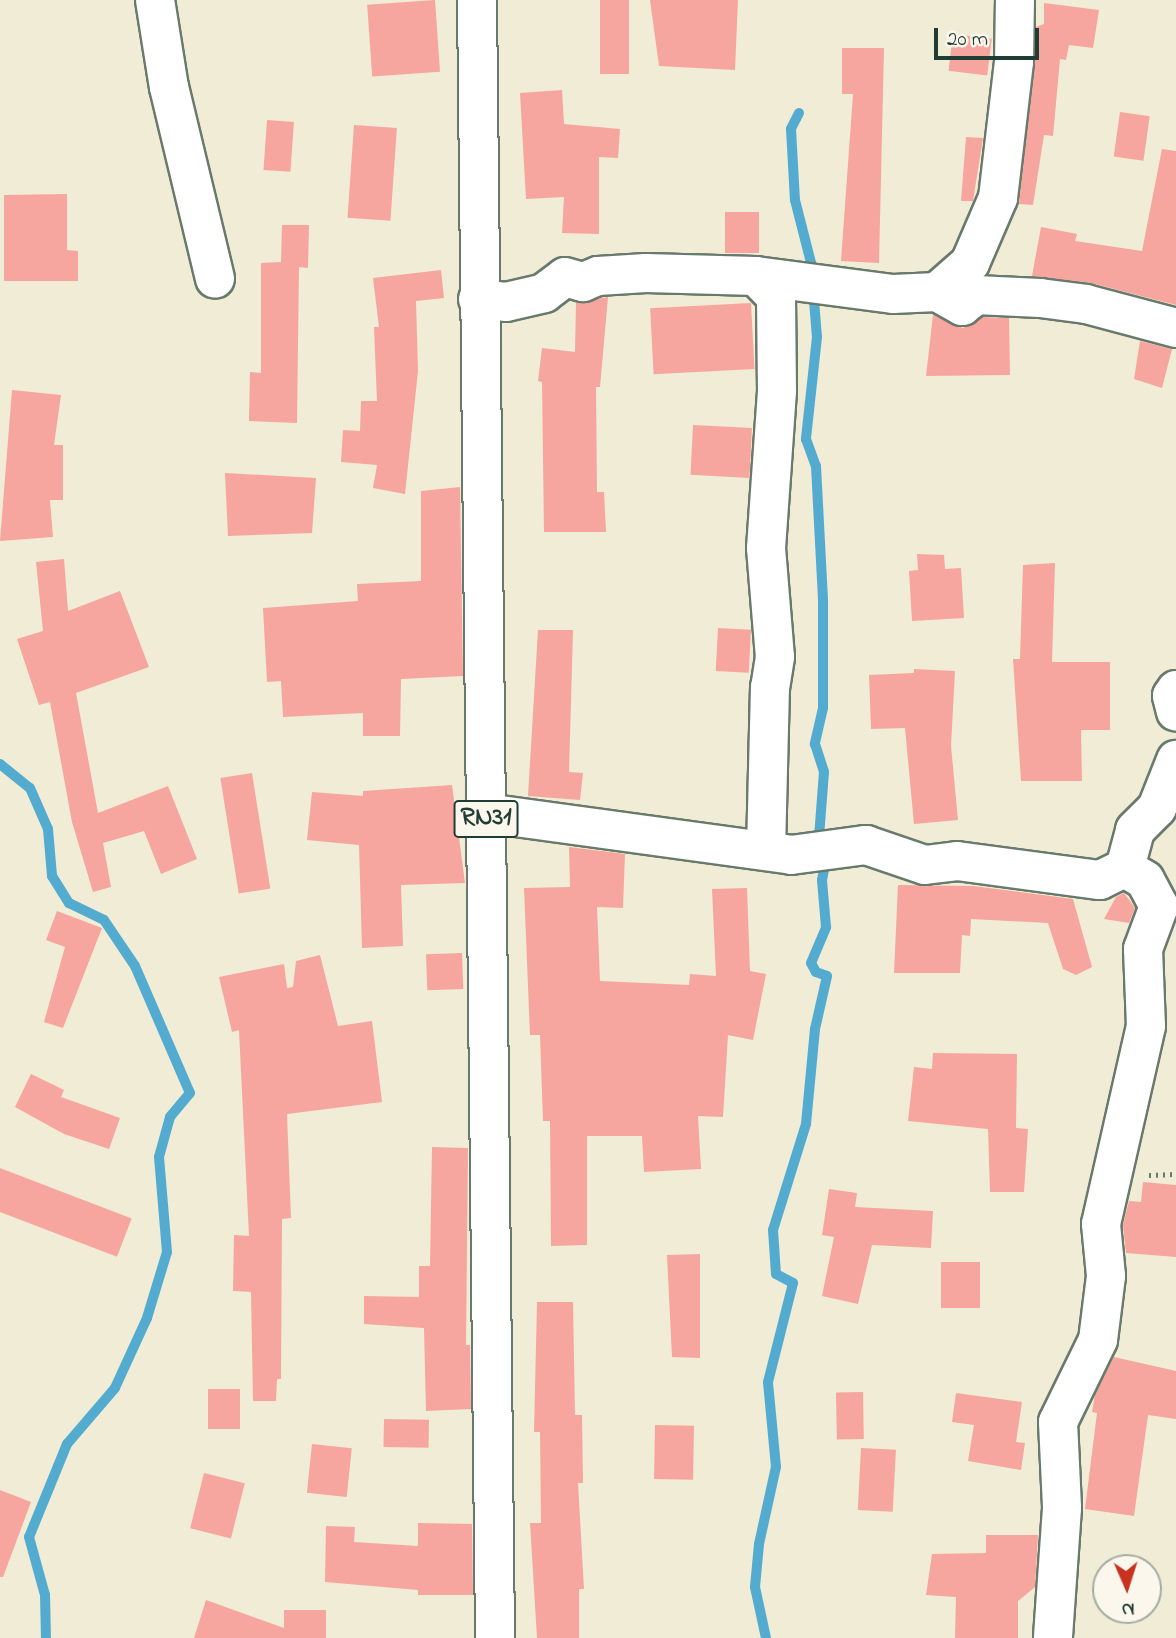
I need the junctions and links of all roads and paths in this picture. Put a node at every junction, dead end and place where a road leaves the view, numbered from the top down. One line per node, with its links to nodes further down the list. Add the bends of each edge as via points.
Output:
1 (155, 0): 5 (street, via 169,87)
2 (477, 0): 7 (street, RN31)
3 (1015, 0): 6 (street, via 1014,62 998,198 970,263)
4 (756, 276): 6 (street, via 893,294); 7 (street, via 646,273 597,276 583,282 565,277 544,293 506,302); 13 (street, via 776,297 779,331 766,548 775,657 769,701)
5 (215, 279)
6 (937, 292): 8 (street, via 962,306 976,295 1086,304)
7 (478, 299): 12 (street, RN31)
8 (1176, 328)
9 (1176, 690): 10 (street, via 1172,696)
10 (1176, 712)
11 (1176, 760): 14 (street, via 1157,808 1135,830)
12 (486, 813): 13 (street); 15 (street, RN31)
13 (766, 850): 14 (street, via 796,855 866,845 925,865 957,861 1100,880)
14 (1125, 868): 16 (street, via 1144,880 1159,906 1143,949 1146,1027 1101,1224 1106,1276 1098,1340 1058,1422 1062,1508)
15 (495, 1638)
16 (1053, 1638)

